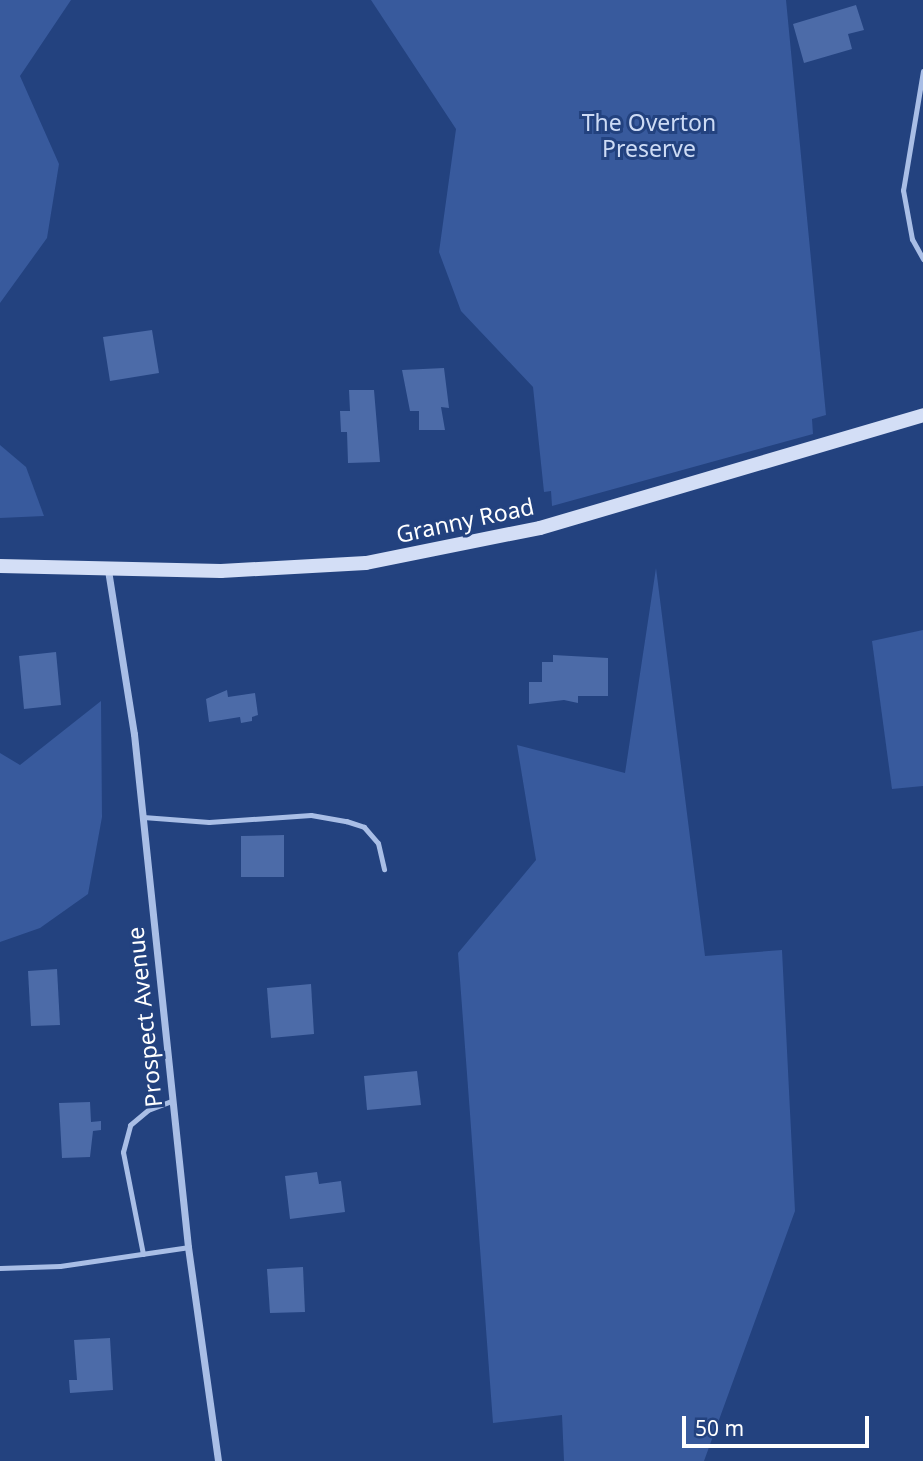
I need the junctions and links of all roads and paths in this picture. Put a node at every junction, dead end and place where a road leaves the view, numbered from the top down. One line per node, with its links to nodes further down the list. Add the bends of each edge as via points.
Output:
1 (923, 71): 2 (lane, via 902,190 912,239)
2 (923, 259)
3 (923, 415): 5 (street, Granny Road, via 540,528 366,563 221,571)
4 (0, 566): 5 (street, Granny Road)
5 (108, 570): 6 (street, Prospect Avenue)
6 (143, 817): 7 (lane, via 209,822 312,815 346,821 364,827 378,843); 8 (street, Prospect Avenue)
7 (384, 869)
8 (172, 1101): 9 (street, Prospect Avenue); 10 (lane, via 148,1110 130,1125 123,1152)
9 (188, 1247): 10 (lane); 12 (street, Prospect Avenue)
10 (143, 1254): 11 (lane, via 60,1266)
11 (0, 1268)
12 (218, 1461)

